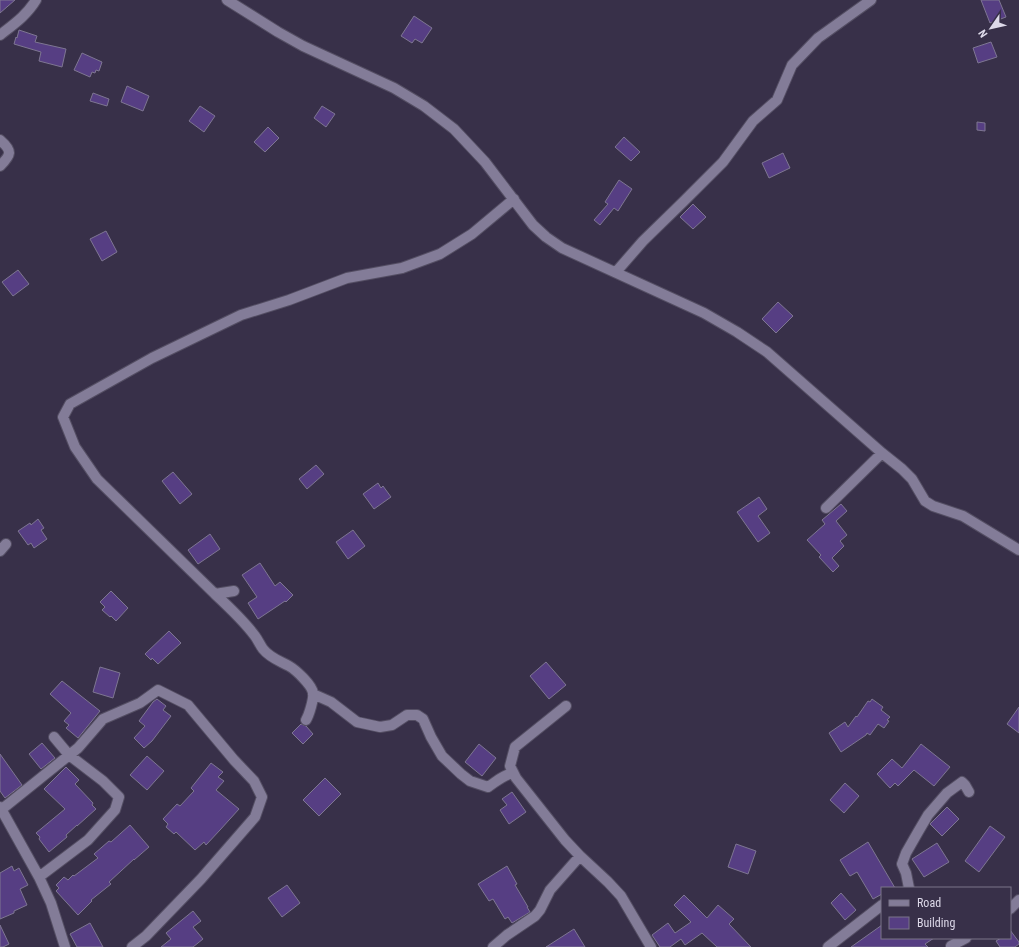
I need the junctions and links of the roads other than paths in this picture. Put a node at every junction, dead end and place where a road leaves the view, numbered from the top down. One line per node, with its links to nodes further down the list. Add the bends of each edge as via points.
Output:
1 (36, 0): 4 (street, via 22,17)
2 (227, 0): 7 (street, via 303,46 394,88 424,106 454,129 486,162)
3 (872, 0): 8 (street, via 818,38 802,54 792,65 778,100 753,121 723,162 643,241)
4 (0, 35)
5 (0, 140): 6 (street, via 10,152)
6 (0, 166)
7 (514, 199): 8 (street, via 533,225 546,237 562,248); 13 (street, via 472,234 440,254 402,268 347,278 240,315 152,358 70,404 63,417 75,447 98,478)
8 (616, 272): 9 (street, via 704,313 767,352)
9 (882, 453): 10 (street); 11 (street, via 912,480 925,501 968,518)
10 (826, 508)
11 (1019, 550)
12 (234, 591): 13 (street)
13 (215, 594): 14 (street, via 249,628 264,650 300,674)
14 (313, 694): 16 (street); 19 (street, via 331,702 357,722 380,727 392,725 408,715 417,715 424,719 442,756 470,781 480,785 488,786)
15 (566, 706): 19 (street, via 514,747 510,766)
16 (306, 720)
17 (54, 737): 18 (street)
18 (69, 755): 21 (street); 23 (street, via 119,797 115,810 88,840); 31 (street, via 103,719 140,703 158,690 188,705 254,781 262,797 255,816 201,879)
19 (513, 773): 22 (street)
20 (969, 792): 24 (street, via 962,782 947,793 928,815 902,864)
21 (1, 808): 23 (street)
22 (580, 856): 32 (street, via 550,890 535,916); 33 (street, via 621,896)
23 (39, 877): 30 (street, via 51,903)
24 (909, 887)
25 (1019, 900): 27 (street)
26 (881, 906): 34 (street)
27 (1011, 908)
28 (963, 939): 29 (street)
29 (950, 944)
30 (65, 947)
31 (132, 947)
32 (493, 947)
33 (651, 947)
34 (828, 947)

